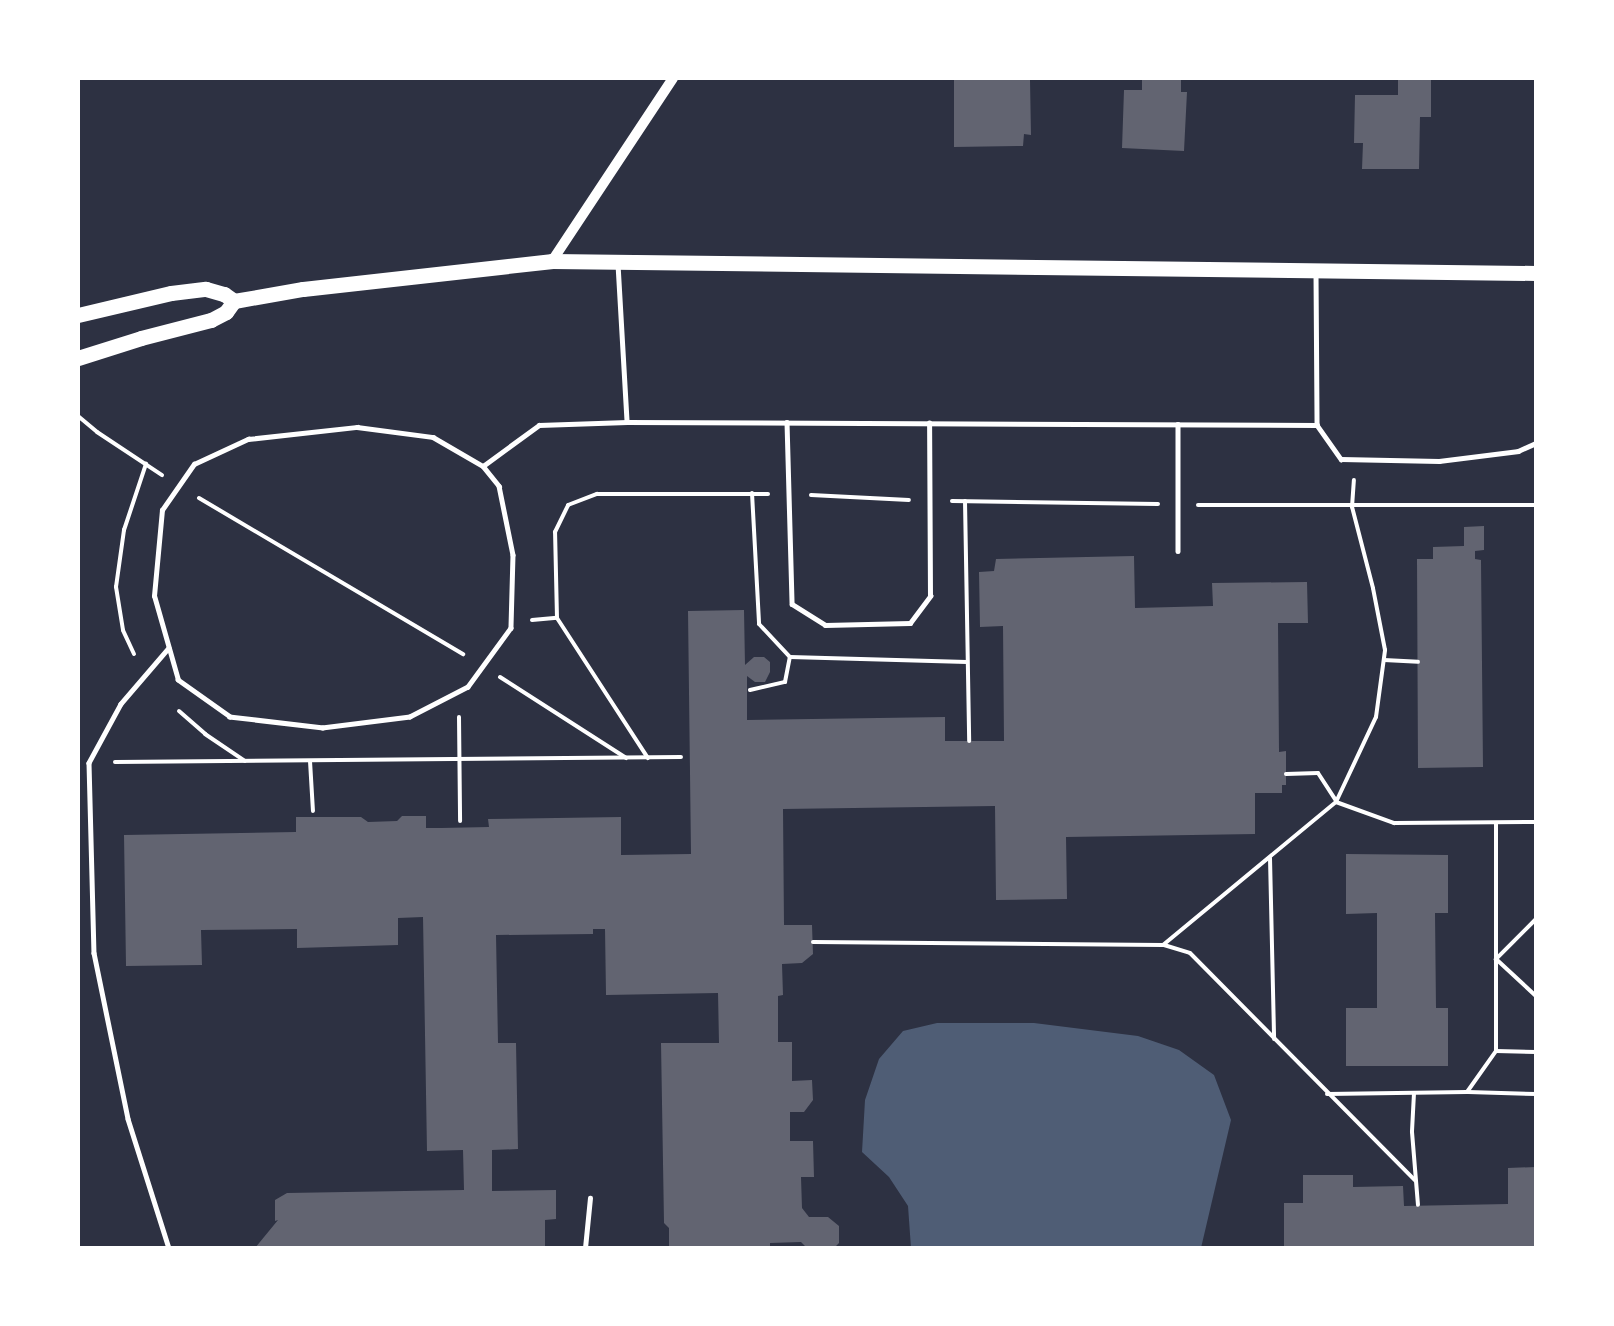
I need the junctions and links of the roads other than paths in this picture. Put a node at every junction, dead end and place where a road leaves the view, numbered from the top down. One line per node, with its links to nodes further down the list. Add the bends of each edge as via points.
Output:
1 (673, 78): 2 (street)
2 (552, 261): 3 (main road); 6 (main road, via 303,289)
3 (618, 261): 4 (main road); 9 (lane)
4 (1316, 270): 5 (main road); 13 (lane)
5 (1536, 273)
6 (234, 302): 7 (main road, via 224,294 206,289 171,293); 8 (main road, via 211,320)
7 (78, 315)
8 (78, 358)
9 (627, 422): 10 (lane); 15 (lane, via 539,425)
10 (786, 422): 11 (lane); 11 (lane, via 792,604 825,625 910,623 930,596)
11 (929, 423): 12 (lane)
12 (1178, 424): 13 (lane); 16 (lane)
13 (1317, 425): 14 (lane, via 1341,459 1439,461 1518,451)
14 (1536, 443)
15 (483, 465): 17 (lane, via 433,436 357,427 248,439 194,464 162,510 154,596); 17 (lane, via 499,486 513,555 511,628 468,687 410,717 323,728 230,717 178,680)
16 (1178, 551)
17 (169, 648): 19 (lane, via 121,704 89,763 94,953 128,1119)
18 (590, 1198): 20 (lane)
19 (169, 1248)
20 (585, 1248)

